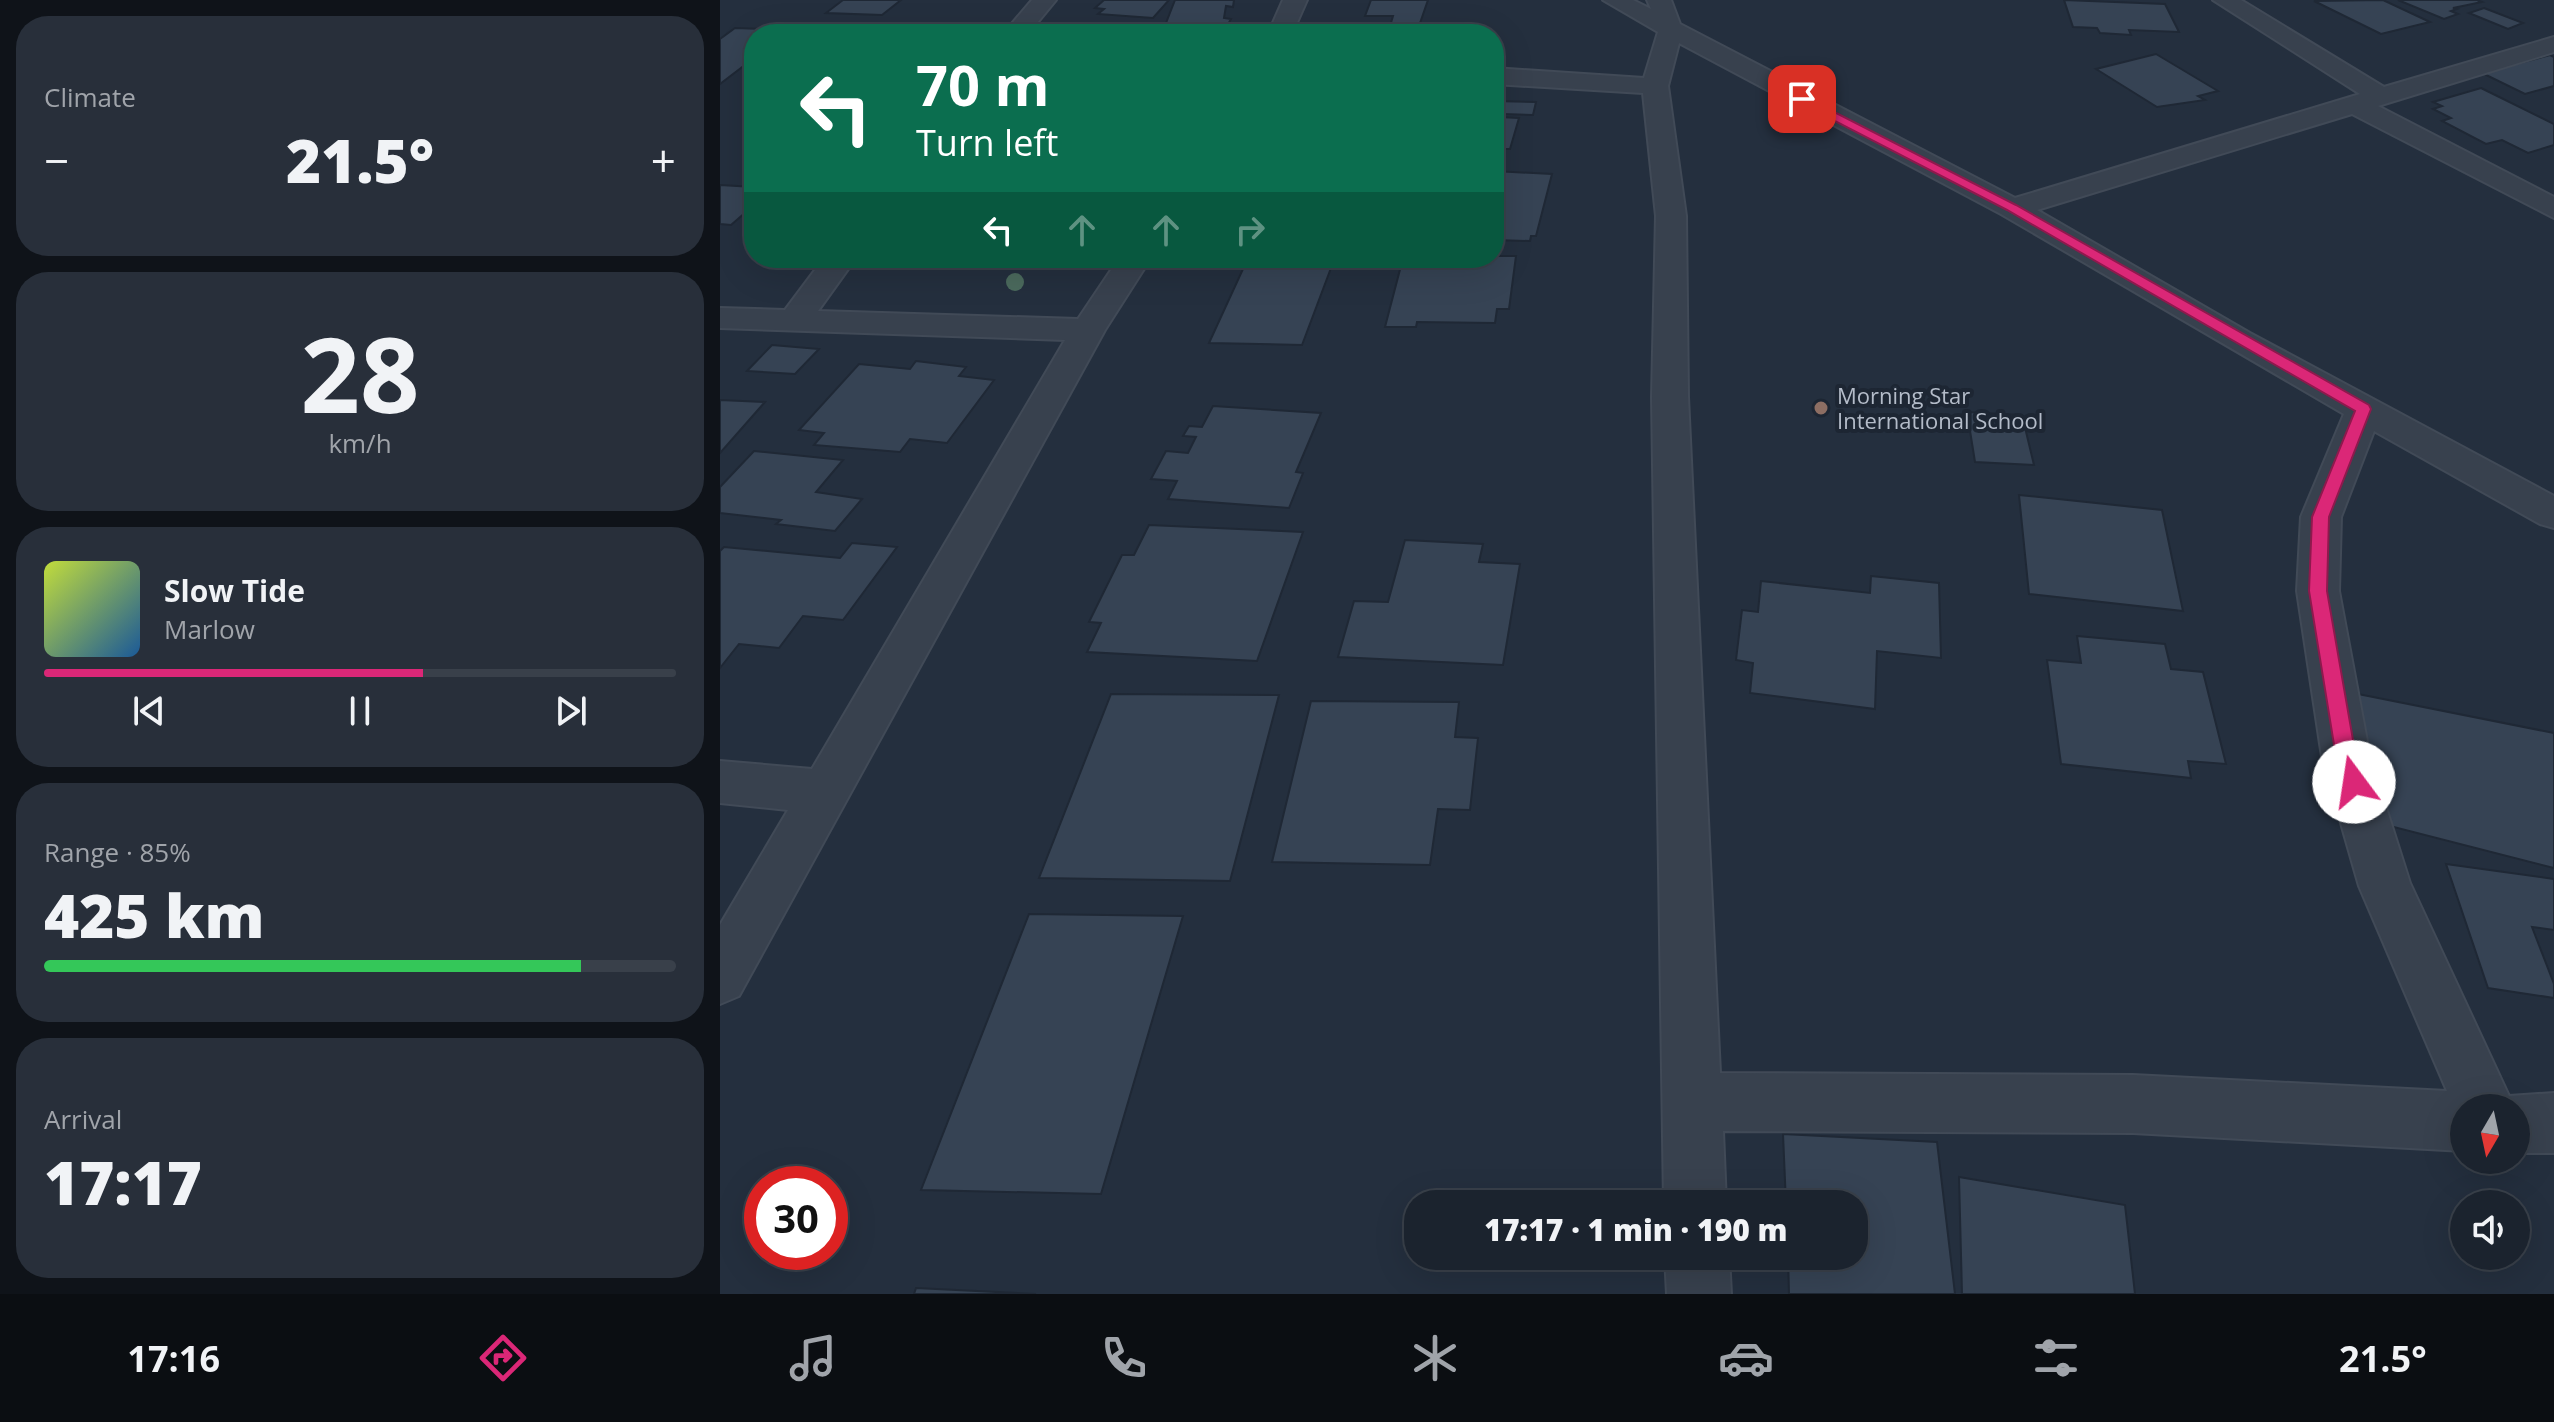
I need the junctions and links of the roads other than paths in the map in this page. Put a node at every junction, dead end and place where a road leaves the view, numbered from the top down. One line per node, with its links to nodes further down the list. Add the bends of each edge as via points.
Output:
1 (1044, 0): 6 (street)
2 (1295, 0): 7 (street)
3 (1615, 0): 5 (street)
4 (2225, 0): 11 (street)
5 (1665, 16): 10 (street); 12 (street)
6 (1024, 24)
7 (1284, 24)
8 (2554, 44): 11 (street)
9 (1504, 77): 10 (street)
10 (1655, 86): 25 (street, via 1671,216 1670,397)
11 (2371, 102): 12 (street); 13 (street)
12 (2012, 208): 19 (street)
13 (2554, 209)
14 (833, 268): 17 (street)
15 (1128, 268): 18 (street)
16 (720, 318): 17 (street)
17 (794, 321): 18 (street)
18 (1088, 330): 22 (street)
19 (2364, 409): 20 (street); 24 (street, via 2321,517 2318,591 2343,742 2385,886)
20 (2554, 514)
21 (720, 782): 22 (street)
22 (824, 792): 23 (street)
23 (720, 977)
24 (2478, 1094)
25 (1690, 1102): 26 (street, via 2133,1104); 29 (street)
26 (2450, 1120)
27 (2530, 1123): 28 (street)
28 (2554, 1123)
29 (1694, 1190)
30 (1698, 1270): 31 (street)
31 (1699, 1294)

